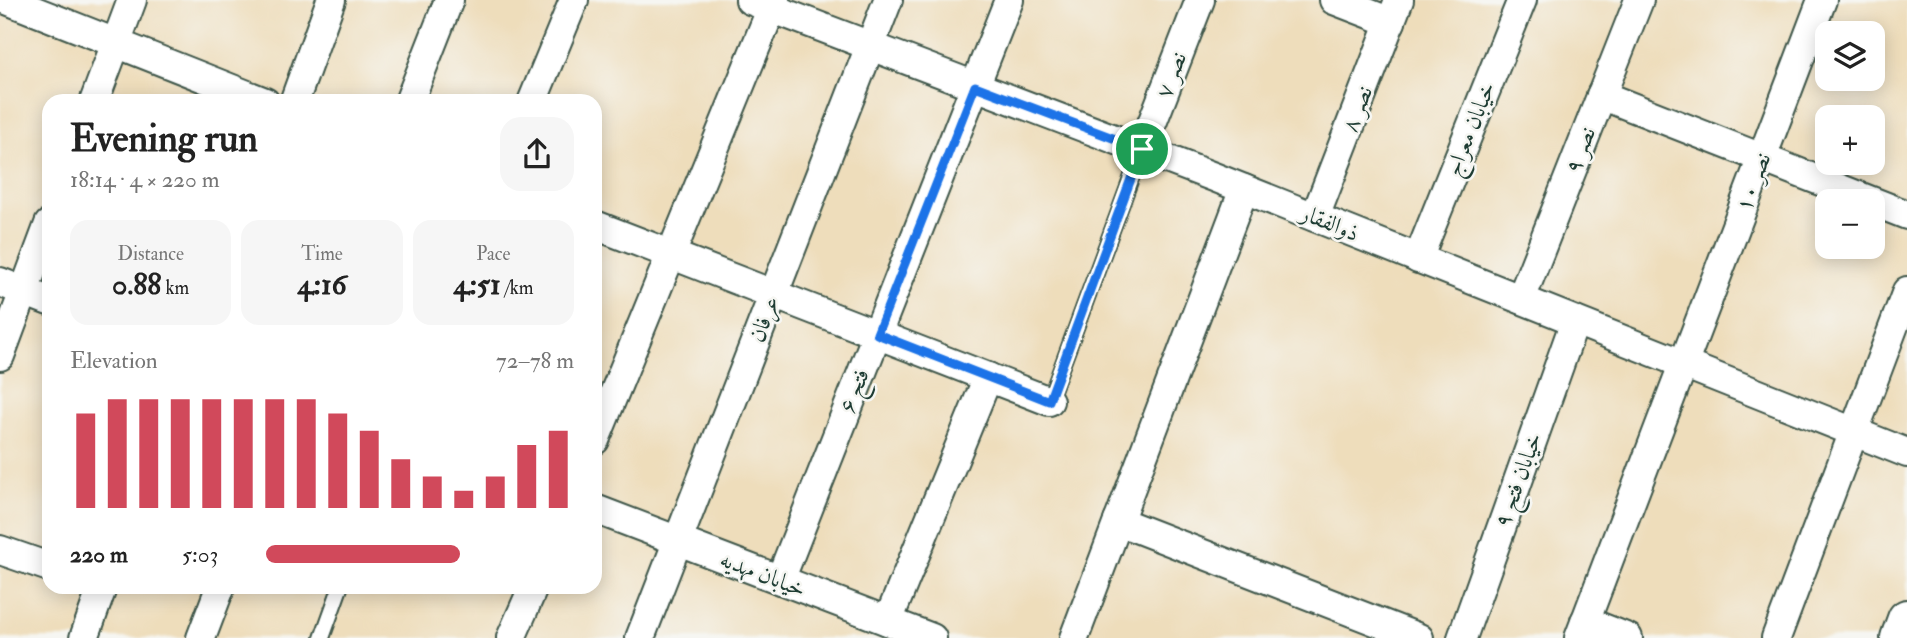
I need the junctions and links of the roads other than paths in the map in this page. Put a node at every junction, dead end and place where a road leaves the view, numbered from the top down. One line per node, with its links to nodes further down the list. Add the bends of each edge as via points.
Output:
1 (7, 0): 15 (street)
2 (132, 0): 15 (street)
3 (331, 0): 20 (street)
4 (449, 0): 21 (street)
5 (575, 0): 22 (street)
6 (888, 0): 16 (street, عرفان)
7 (1009, 0): 17 (street, فتح ۶)
8 (1200, 0): 24 (street, نصر ۷)
9 (1334, 0): 14 (street)
10 (1522, 0): 32 (street, خیابان معراج)
11 (1639, 0): 23 (street, نصر ۹)
12 (1822, 0): 25 (street, نصر ۱۰)
13 (766, 3): 16 (street, ذوالفقار); 31 (street)
14 (1395, 11): 28 (street, نصر ۸)
15 (116, 43): 18 (street); 19 (street)
16 (870, 46): 17 (street, ذوالفقار); 35 (street, عرفان)
17 (975, 86): 24 (street, ذوالفقار); 38 (street, فتح ۶)
18 (97, 94)
19 (245, 94)
20 (297, 94)
21 (412, 94)
22 (535, 94)
23 (1601, 96): 25 (street); 36 (street, نصر ۹)
24 (1142, 149): 26 (street, ذوالفقار); 42 (lane)
25 (1762, 158): 27 (street); 40 (street, نصر ۱۰)
26 (1244, 189): 28 (street, ذوالفقار); 47 (street)
27 (1907, 215)
28 (1315, 217): 32 (street, ذوالفقار)
29 (602, 228): 31 (street)
30 (42, 242): 33 (street)
31 (671, 255): 35 (street); 43 (street)
32 (1418, 258): 36 (street, ذوالفقار)
33 (24, 291): 39 (street)
34 (1907, 291): 44 (street)
35 (773, 295): 38 (street); 48 (street, عرفان)
36 (1521, 299): 37 (street, ذوالفقار)
37 (1575, 321): 40 (street, ذوالفقار); 67 (street, خیابان فتح ۹)
38 (877, 334): 41 (street); 51 (street, فتح ۶)
39 (0, 356)
40 (1683, 364): 44 (street, ذوالفقار); 58 (street, نصر ۱۰)
41 (988, 377): 42 (street); 57 (street)
42 (1049, 401)
43 (602, 423)
44 (1855, 432): 45 (street, ذوالفقار); 69 (street)
45 (1907, 453)
46 (602, 512): 48 (street, خیابان مهدیه)
47 (1118, 522): 65 (street); 66 (street)
48 (678, 541): 51 (street, خیابان مهدیه); 63 (street, عرفان)
49 (0, 550): 50 (street)
50 (42, 565)
51 (780, 580): 57 (street, خیابان مهدیه)
52 (100, 594): 59 (street)
53 (218, 594): 60 (street)
54 (338, 594): 61 (lane)
55 (530, 594): 62 (street)
56 (1907, 619): 70 (street)
57 (888, 621): 64 (street, خیابان مهدیه)
58 (1582, 630): 68 (street)
59 (84, 638)
60 (201, 638)
61 (322, 638)
62 (511, 638)
63 (640, 638)
64 (932, 638)
65 (1074, 638)
66 (1419, 638)
67 (1462, 638)
68 (1628, 638)
69 (1776, 638)
70 (1900, 638)

